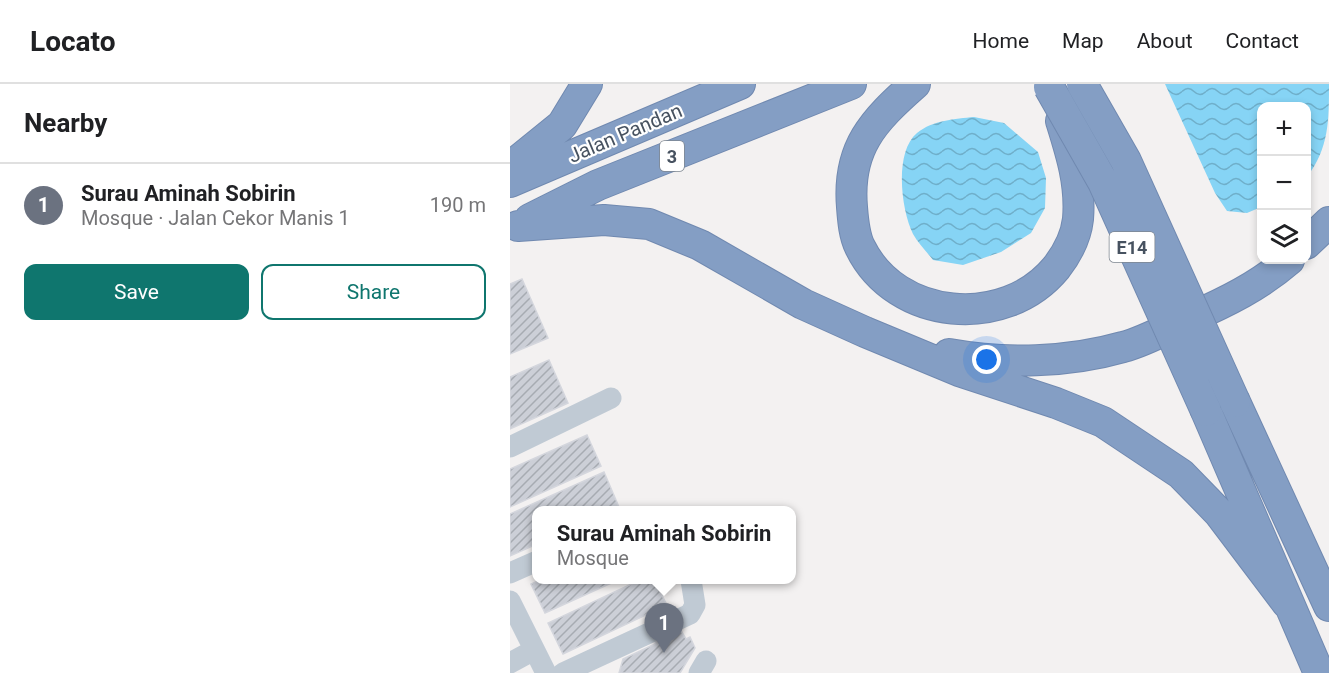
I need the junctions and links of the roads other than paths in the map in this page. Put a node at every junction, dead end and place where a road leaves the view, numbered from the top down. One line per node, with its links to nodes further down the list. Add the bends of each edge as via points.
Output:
1 (587, 84): 7 (highway, via 561,124)
2 (740, 84): 8 (highway, Jalan Pandan / 3)
3 (851, 84): 10 (highway, Jalan Pandan / 3, via 598,185)
4 (915, 84): 6 (highway, bridge, via 884,111 859,147 851,195 853,224 860,247 890,285 939,308 966,310 989,309 1013,300 1049,276 1072,242 1078,220 1073,159)
5 (1082, 84): 21 (highway, E14, bridge, via 1126,161)
6 (1048, 85): 20 (highway, E14, bridge, via 1103,182)
7 (510, 167)
8 (510, 182)
9 (1329, 222): 11 (highway)
10 (514, 227): 13 (highway, via 604,220 649,224 700,245 802,304)
11 (1311, 239)
12 (1284, 264): 13 (highway, via 1233,299 1124,347 1079,357 977,359)
13 (865, 332): 20 (highway, via 959,371 1103,422 1140,444 1181,474 1219,513)
14 (611, 398): 15 (street)
15 (510, 447)
16 (532, 563): 17 (street)
17 (510, 573)
18 (692, 584): 25 (street, via 695,605 690,614)
19 (510, 601): 22 (street)
20 (1287, 603): 26 (highway, E14)
21 (1329, 606)
22 (534, 650): 23 (street); 24 (street)
23 (510, 663)
24 (546, 673)
25 (563, 673)
26 (1318, 673)

